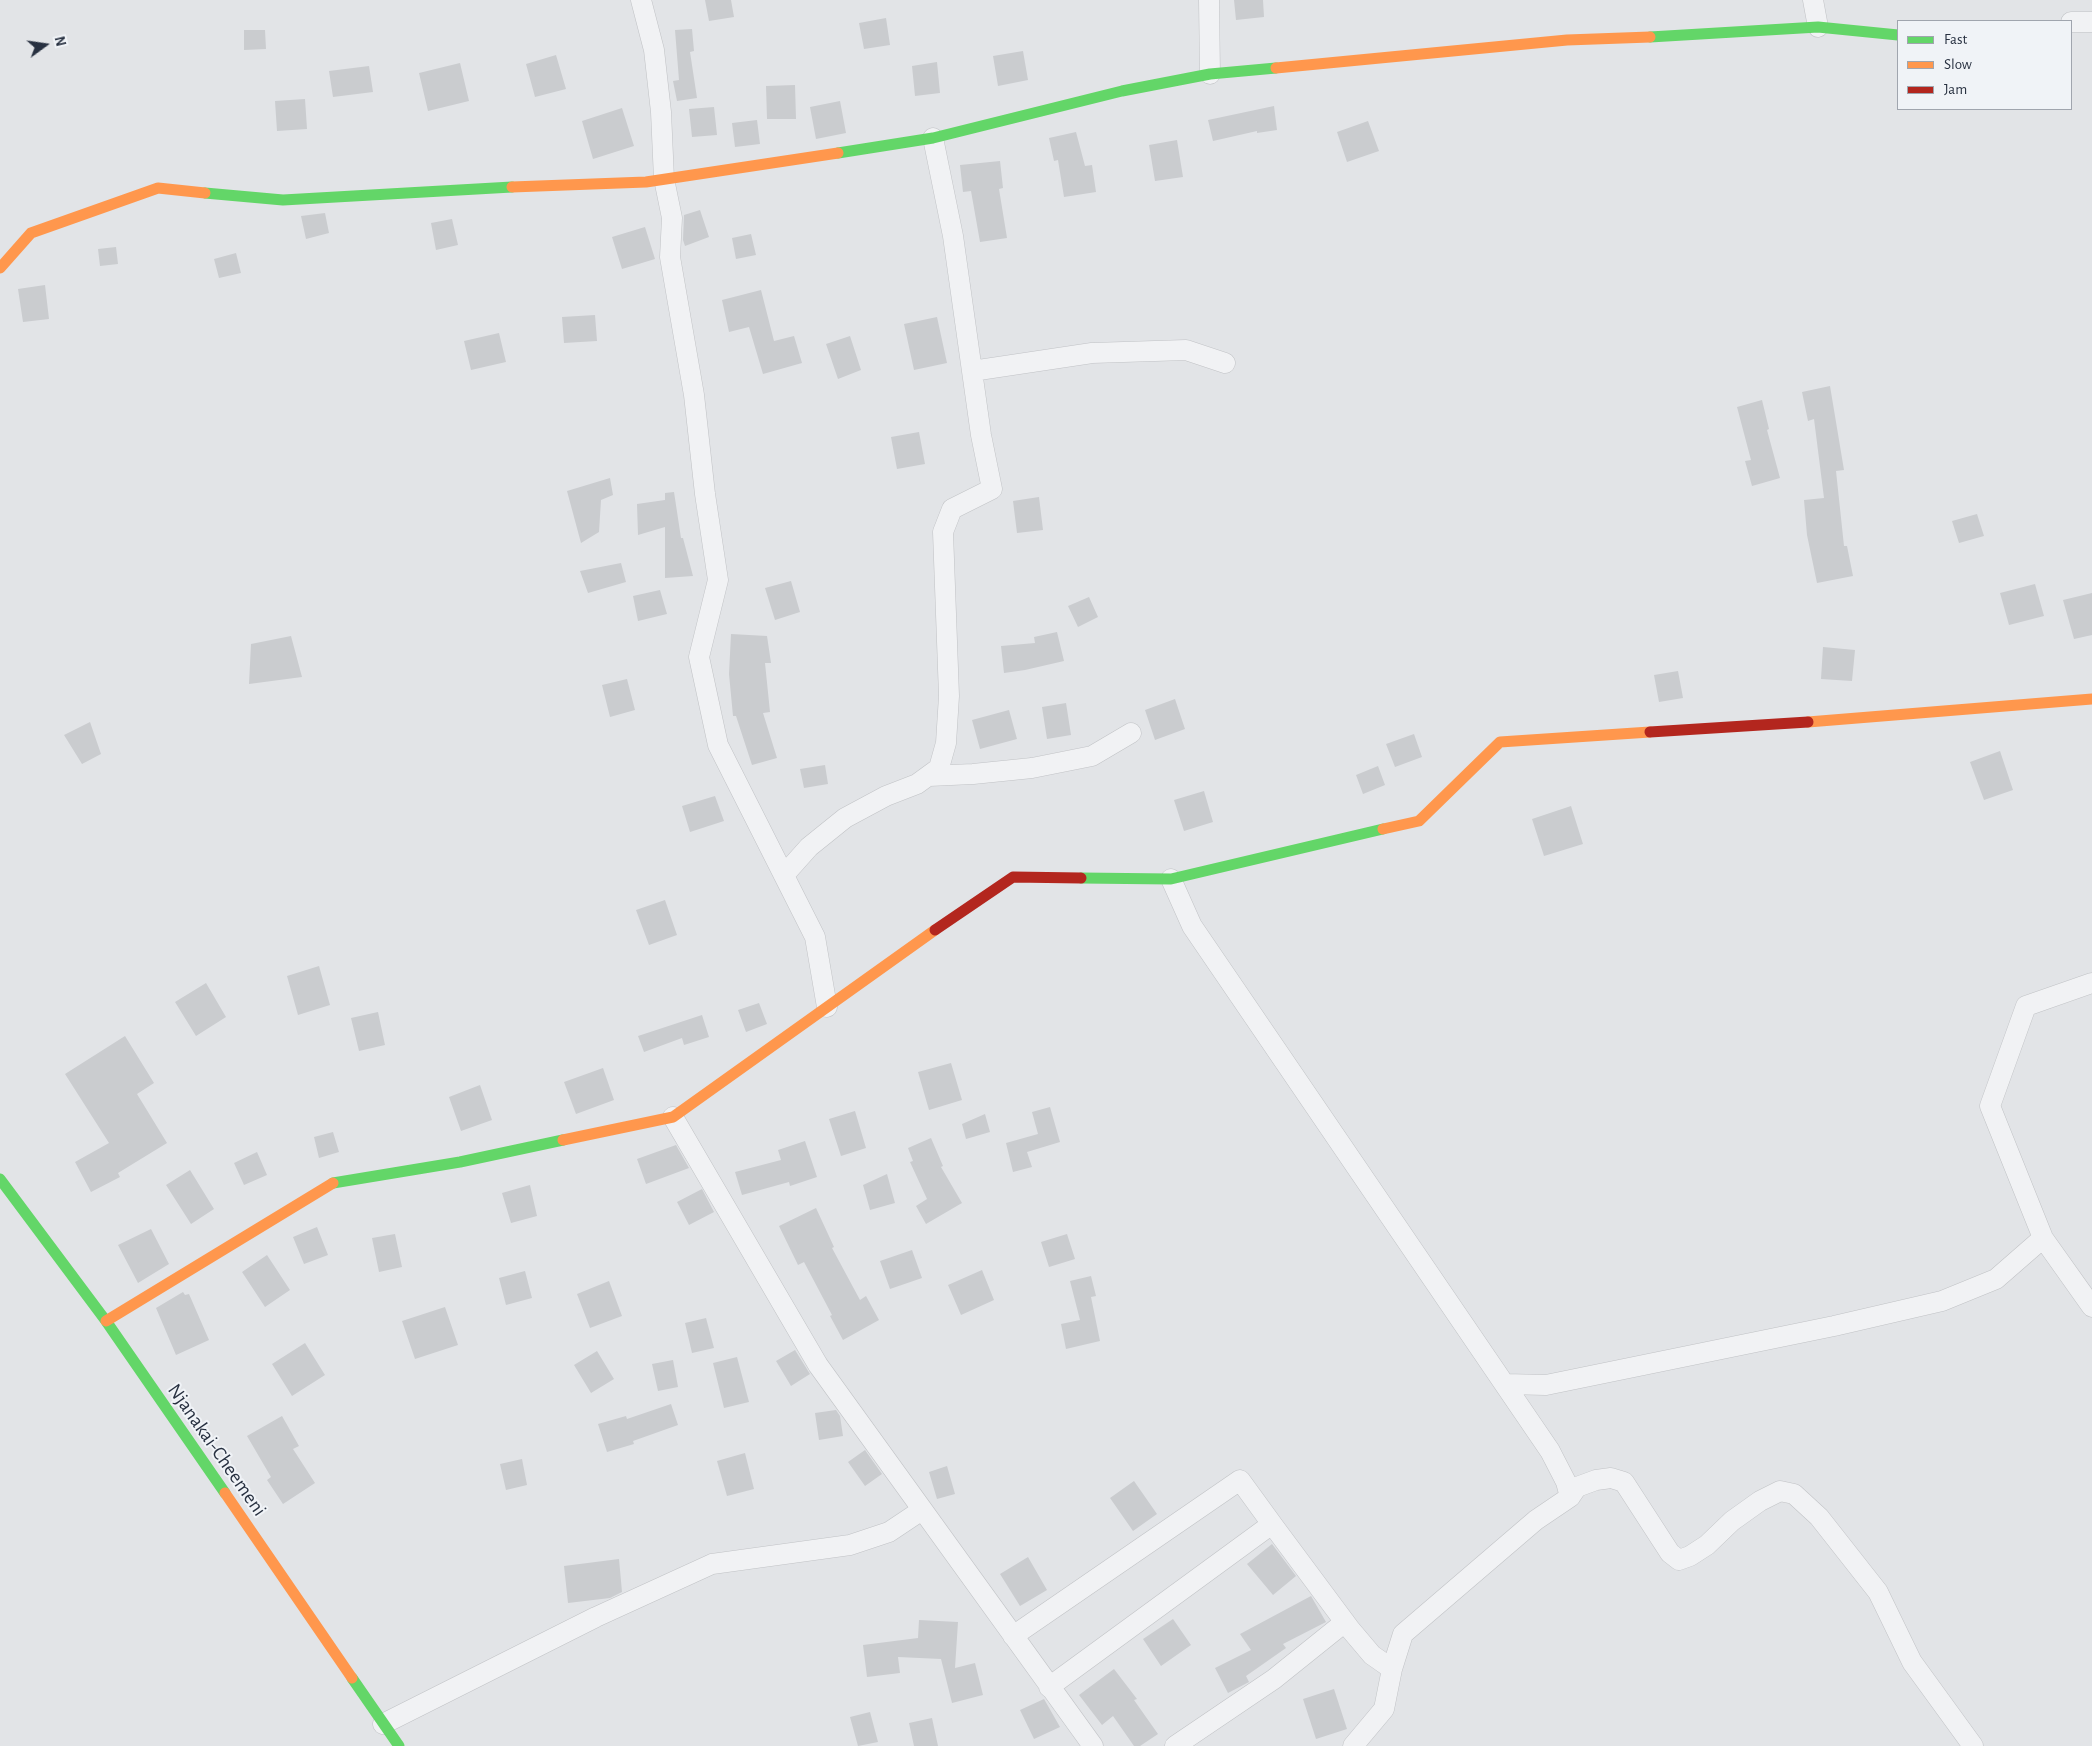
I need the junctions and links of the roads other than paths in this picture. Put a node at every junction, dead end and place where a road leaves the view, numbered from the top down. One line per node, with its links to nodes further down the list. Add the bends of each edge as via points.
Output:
1 (641, 0): 10 (street, via 654,50)
2 (1210, 0): 8 (street)
3 (1813, 0): 6 (street)
4 (2072, 22): 5 (street)
5 (2092, 22)
6 (1818, 27): 7 (street); 8 (street, via 1567,40)
7 (1897, 35)
8 (1210, 74): 9 (street, via 1122,91)
9 (934, 138): 10 (street); 13 (street, via 953,236)
10 (664, 179): 11 (street, via 283,200 158,188 31,233); 17 (street, via 672,218 670,257 694,395 718,580 699,657 718,745)
11 (0, 268)
12 (1225, 363): 13 (street, via 1186,350 1092,353)
13 (972, 371): 16 (street, via 992,489 952,509 943,532 949,696 946,743 939,768)
14 (2092, 699): 18 (street, via 1896,716 1500,742 1419,821)
15 (1131, 733): 16 (street, via 1083,758 1032,768)
16 (929, 776): 17 (street, via 844,818 808,848)
17 (784, 875): 20 (street, via 815,937)
18 (1172, 879): 20 (street, via 1013,877); 26 (street, via 1192,926)
19 (2092, 983): 23 (street, via 2026,1006 1990,1106)
20 (827, 1007): 21 (street)
21 (673, 1117): 25 (street, via 460,1162 328,1184); 28 (street, via 818,1365)
22 (0, 1179): 25 (street, Njanakai-Cheemeni)
23 (2043, 1238): 24 (street); 26 (street, via 1996,1279 1942,1301 1546,1385)
24 (2092, 1307)
25 (106, 1321): 34 (street, Njanakai-Cheemeni)
26 (1505, 1384): 27 (street, via 1550,1451)
27 (1570, 1497): 32 (street, via 1536,1520 1403,1634); 39 (street, via 1577,1488 1596,1480 1611,1478 1624,1482 1670,1553 1679,1560 1707,1545 1760,1501 1780,1491 1794,1494 1819,1518 1878,1592 1912,1662)
28 (922, 1510): 31 (street); 34 (street, via 889,1532 850,1545 712,1564)
29 (1272, 1524): 30 (street); 31 (street, via 1240,1480); 33 (street)
30 (1345, 1622): 32 (street, via 1372,1655); 37 (street, via 1274,1679)
31 (1013, 1636): 33 (street)
32 (1392, 1669): 38 (street, via 1384,1709)
33 (1049, 1686): 36 (street)
34 (383, 1724): 35 (street, Njanakai-Cheemeni)
35 (398, 1746)
36 (1093, 1746)
37 (1176, 1746)
38 (1353, 1746)
39 (1973, 1746)

